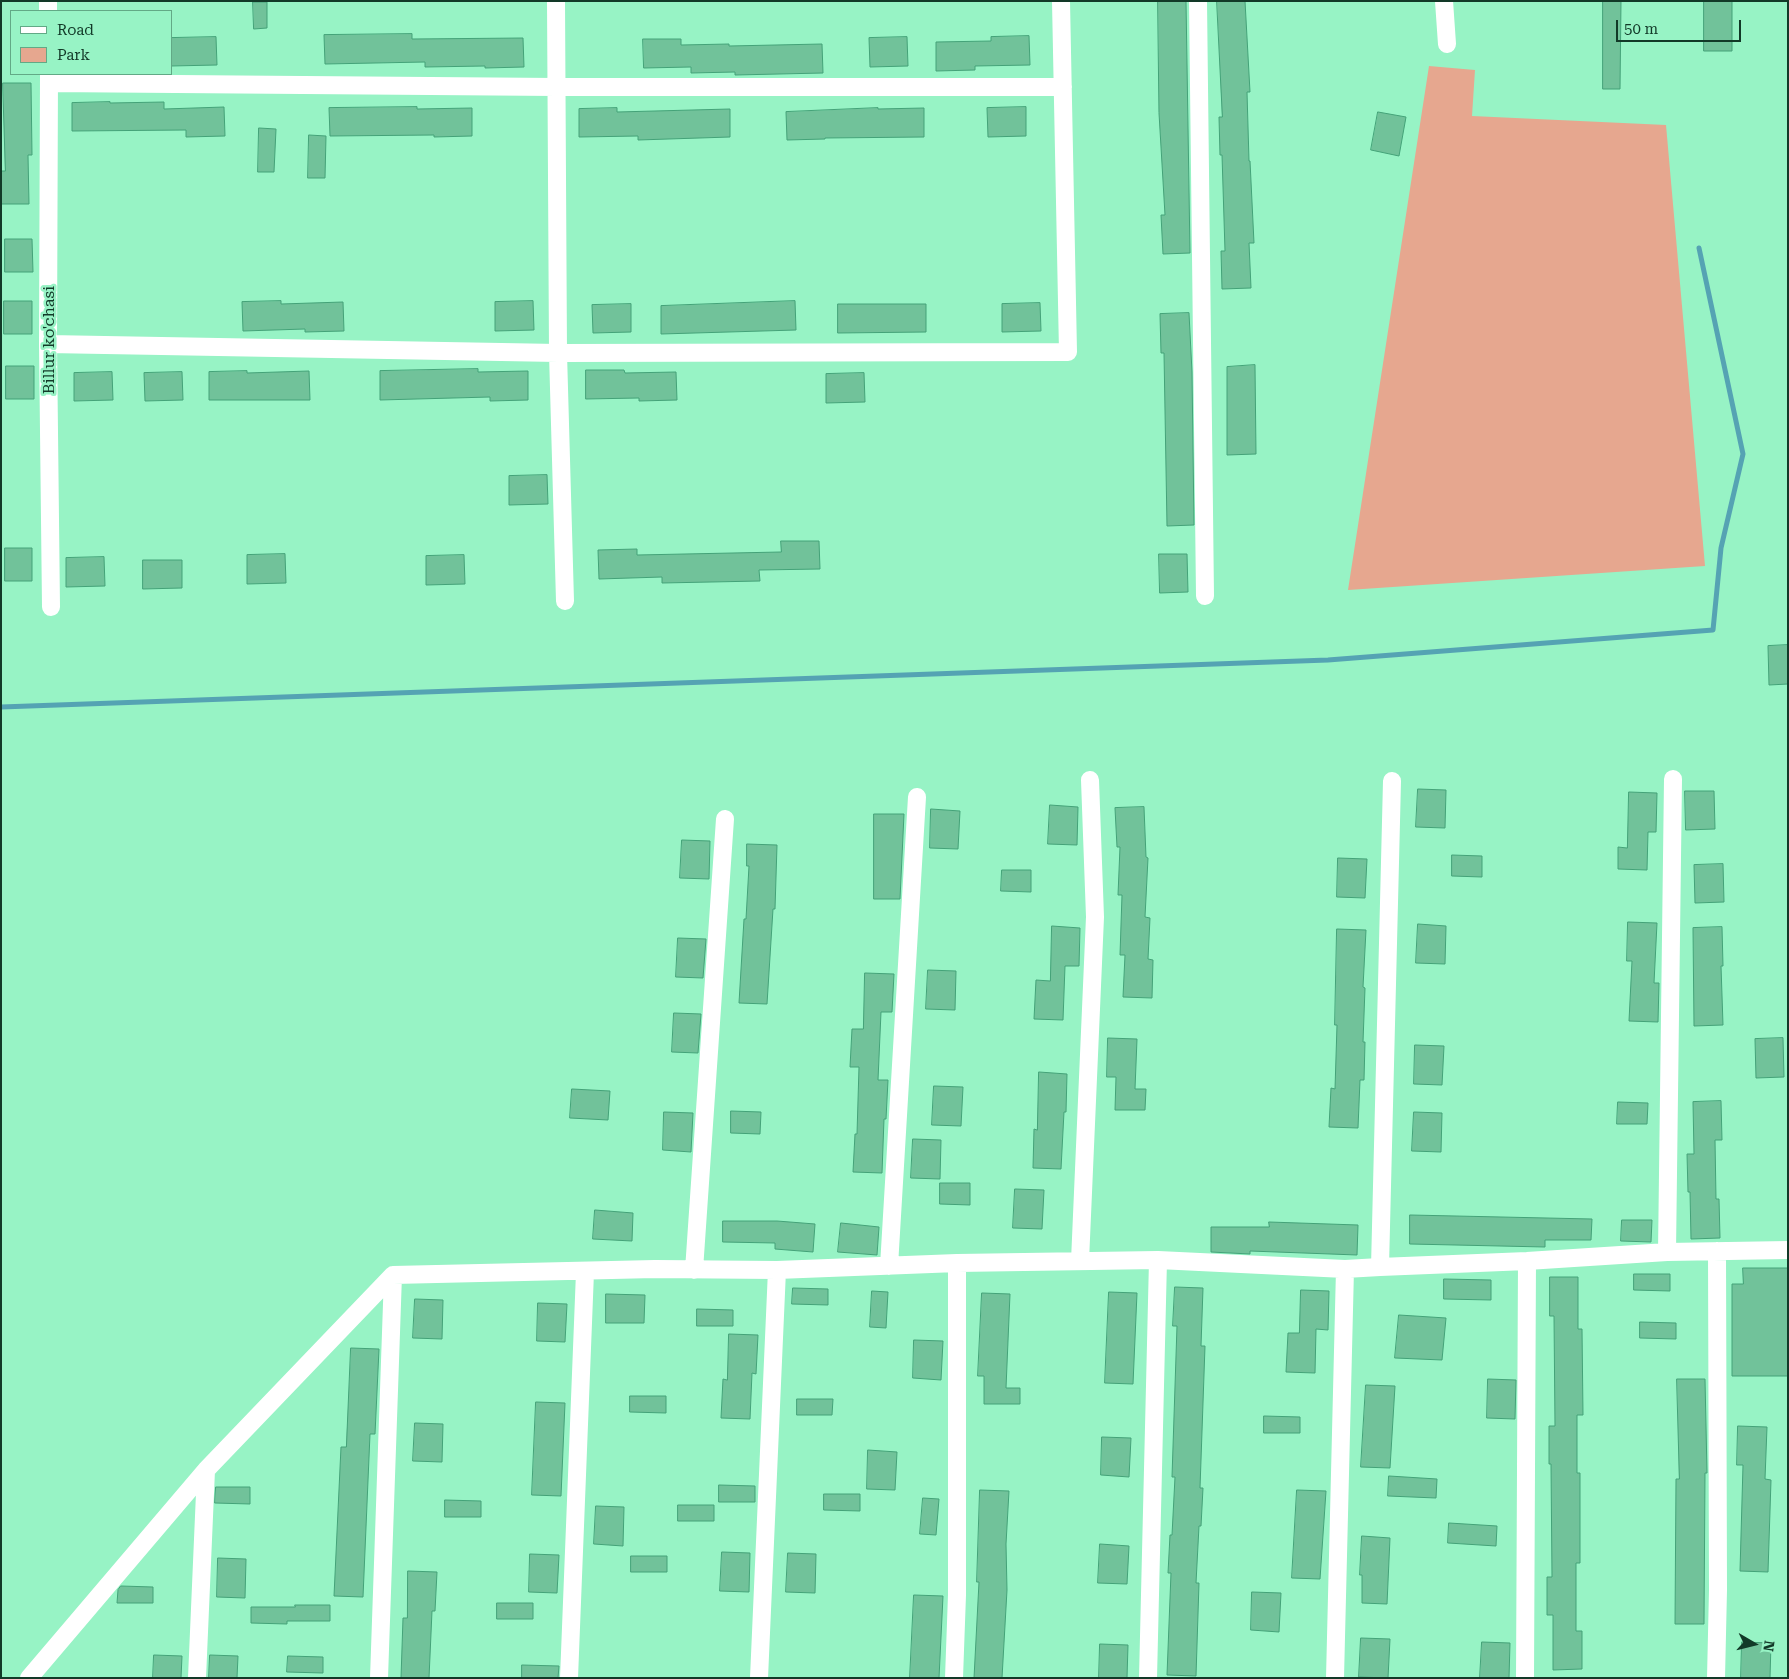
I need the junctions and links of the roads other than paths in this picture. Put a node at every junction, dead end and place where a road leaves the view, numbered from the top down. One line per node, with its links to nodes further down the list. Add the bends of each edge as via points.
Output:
1 (556, 1): 7 (street)
2 (1061, 1): 8 (street)
3 (1198, 1): 11 (street)
4 (1444, 1): 5 (street)
5 (1447, 44)
6 (49, 78): 7 (street); 9 (street, Billur ko'chasi)
7 (557, 87): 8 (street); 10 (street)
8 (1063, 87): 10 (street, via 1068,352)
9 (48, 344): 10 (street); 13 (street, Billur ko'chasi)
10 (558, 353): 12 (street)
11 (1205, 596)
12 (565, 601)
13 (51, 607)
14 (1673, 779): 21 (street)
15 (1090, 780): 23 (street, via 1094,917)
16 (1392, 781): 27 (street)
17 (917, 797): 26 (street)
18 (725, 819): 29 (street)
19 (1788, 1250): 20 (street)
20 (1717, 1251): 21 (street); 43 (street)
21 (1667, 1252): 24 (street)
22 (1158, 1260): 23 (street); 28 (street); 40 (street)
23 (1080, 1261): 25 (street)
24 (1527, 1262): 27 (street); 42 (street)
25 (958, 1263): 26 (street); 39 (street)
26 (889, 1266): 30 (street)
27 (1380, 1266): 28 (street)
28 (1345, 1269): 41 (street)
29 (694, 1270): 30 (street); 31 (street)
30 (777, 1270): 38 (street)
31 (585, 1272): 32 (street); 37 (street)
32 (393, 1275): 33 (street); 36 (street)
33 (206, 1470): 34 (street); 35 (street)
34 (29, 1678)
35 (196, 1678)
36 (379, 1678)
37 (569, 1678)
38 (759, 1678)
39 (954, 1678)
40 (1148, 1678)
41 (1335, 1678)
42 (1525, 1678)
43 (1716, 1678)

